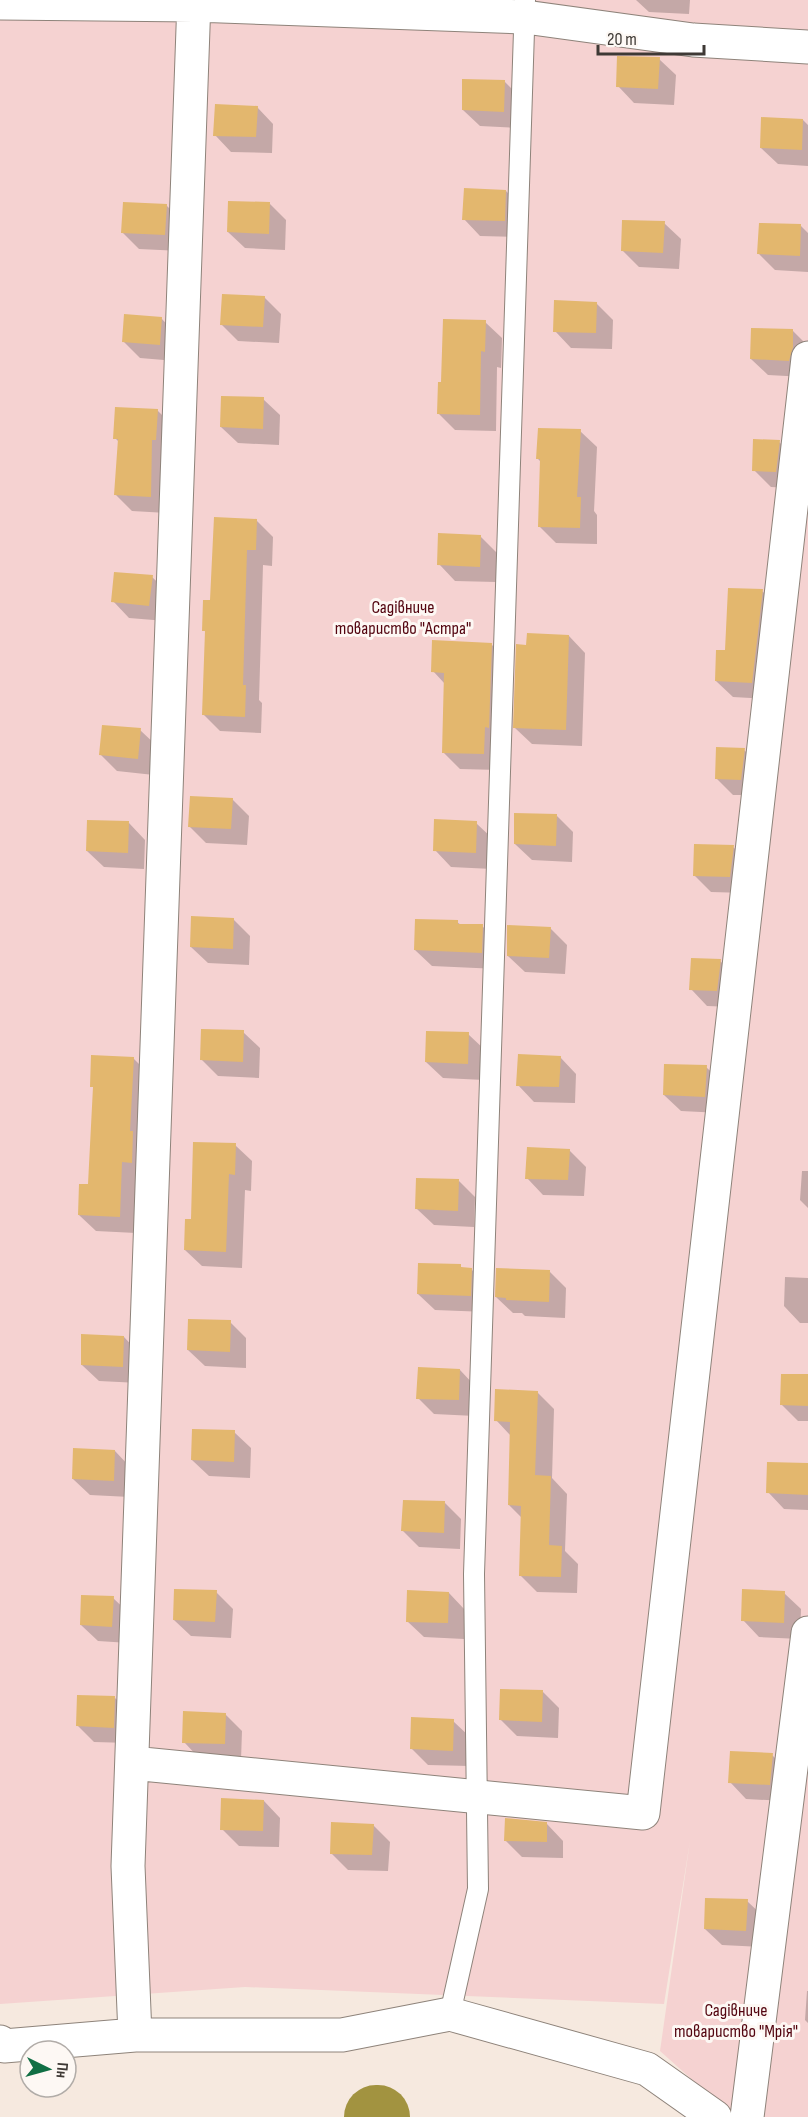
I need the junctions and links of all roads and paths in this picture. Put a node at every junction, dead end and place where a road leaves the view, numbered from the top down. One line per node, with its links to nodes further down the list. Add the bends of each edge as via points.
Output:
1 (0, 3): 2 (street)
2 (194, 3): 3 (street); 7 (street)
3 (525, 8): 4 (street, via 693,39); 8 (lane, via 474,1562)
4 (808, 47)
5 (808, 358): 8 (street, via 643,1813)
6 (808, 1633): 13 (street)
7 (132, 1763): 8 (street); 10 (street, via 128,1866)
8 (477, 1796): 9 (lane, via 478,1888)
9 (450, 2014): 10 (street, via 342,2036); 12 (street, via 647,2069)
10 (135, 2035): 11 (street, via 4,2046)
11 (0, 2042)
12 (715, 2117)
13 (747, 2117)

